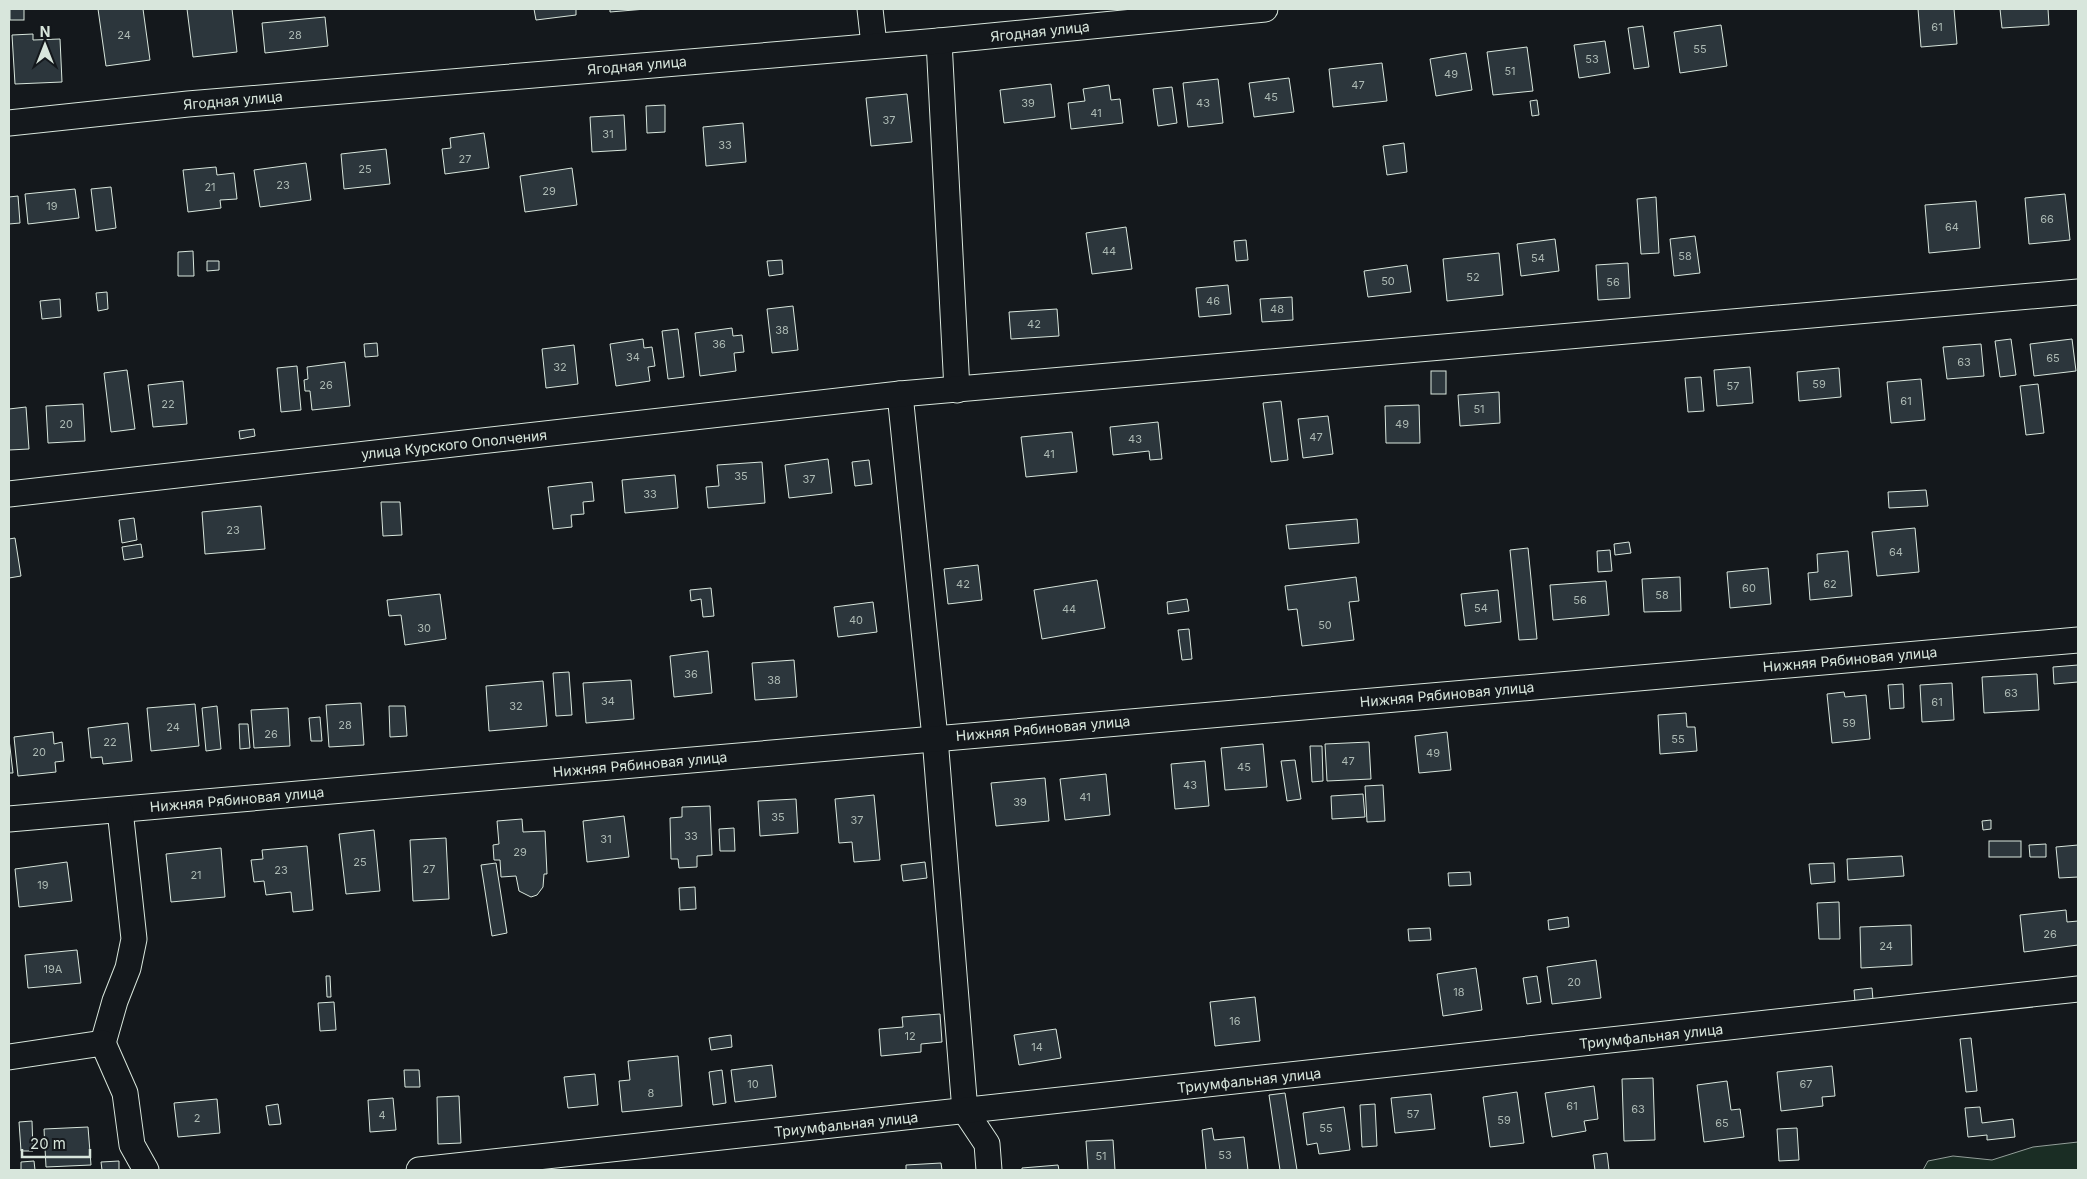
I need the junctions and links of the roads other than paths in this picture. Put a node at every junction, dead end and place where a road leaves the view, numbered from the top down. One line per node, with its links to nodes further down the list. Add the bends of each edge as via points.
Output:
1 (870, 9): 4 (street)
2 (1265, 9): 3 (street, Ягодная улица)
3 (939, 41): 4 (street, Ягодная улица); 7 (street)
4 (874, 45): 5 (street, Ягодная улица, via 188,104)
5 (9, 123)
6 (2078, 292): 7 (street, улица Курского Ополчения)
7 (956, 390): 8 (street, улица Курского Ополчения)
8 (900, 394): 9 (street, улица Курского Ополчения); 11 (street)
9 (9, 494)
10 (2078, 640): 11 (street, Нижняя Рябиновая улица)
11 (935, 738): 12 (street, Нижняя Рябиновая улица); 17 (street)
12 (120, 810): 13 (street, Нижняя Рябиновая улица); 15 (street, via 134,939 128,968)
13 (9, 819)
14 (2078, 989): 17 (street, Триумфальная улица)
15 (103, 1043): 16 (street); 18 (street, via 125,1093 132,1145)
16 (9, 1057)
17 (965, 1110): 19 (street, Триумфальная улица); 20 (street, via 987,1144)
18 (146, 1170)
19 (419, 1170)
20 (989, 1170)

